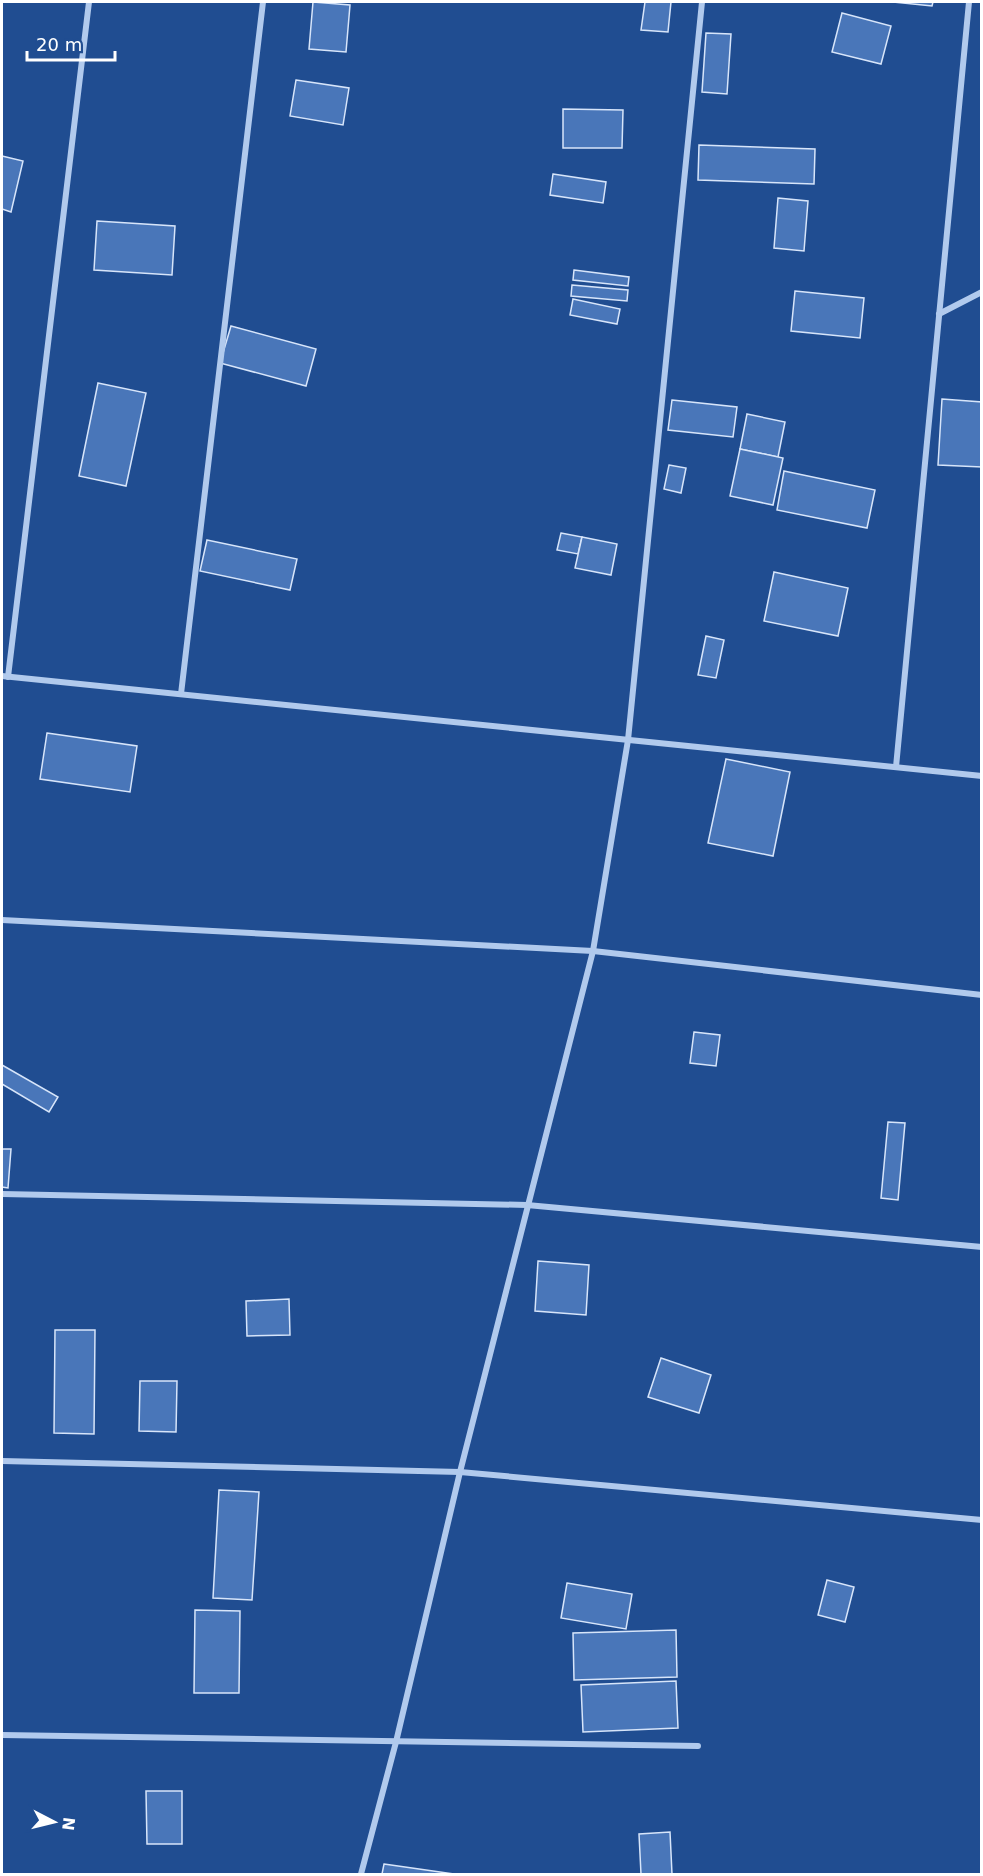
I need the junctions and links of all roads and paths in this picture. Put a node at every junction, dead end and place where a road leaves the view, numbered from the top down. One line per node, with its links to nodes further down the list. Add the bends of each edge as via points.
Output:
1 (89, 2): 7 (street)
2 (263, 2): 8 (street)
3 (702, 2): 9 (street)
4 (969, 2): 6 (street)
5 (981, 292): 6 (street)
6 (939, 314): 10 (street)
7 (5, 676): 8 (street)
8 (181, 694): 9 (street)
9 (628, 740): 10 (street); 13 (street)
10 (896, 767): 11 (street)
11 (981, 776)
12 (2, 920): 13 (street)
13 (593, 951): 14 (street); 16 (street)
14 (981, 994)
15 (2, 1194): 16 (street)
16 (527, 1205): 17 (street); 19 (street)
17 (981, 1247)
18 (2, 1461): 19 (street)
19 (460, 1472): 20 (street); 22 (street)
20 (981, 1520)
21 (2, 1736): 22 (street)
22 (396, 1742): 23 (street); 24 (street)
23 (698, 1746)
24 (361, 1875)

